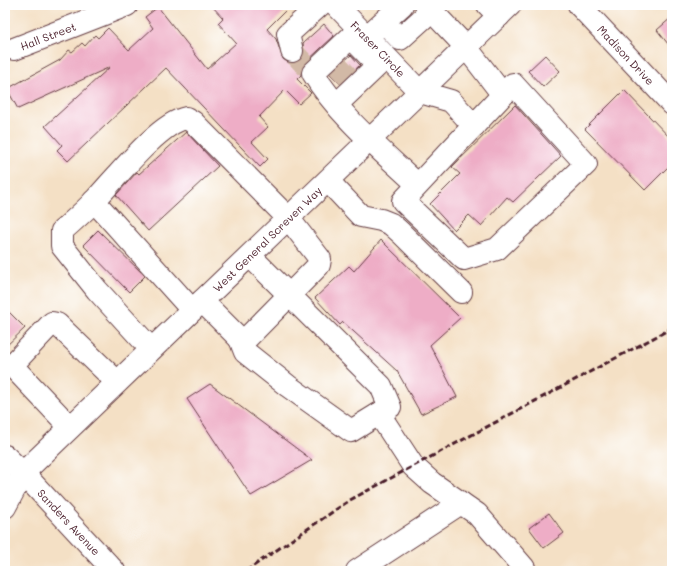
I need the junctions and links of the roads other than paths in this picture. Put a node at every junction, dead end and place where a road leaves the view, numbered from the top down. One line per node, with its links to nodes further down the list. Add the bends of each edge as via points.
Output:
1 (320, 5): 12 (main road, via 288,34)
2 (336, 5): 9 (main road, Fraser Circle)
3 (402, 5): 8 (main road)
4 (579, 5): 16 (main road, Madison Drive)
5 (117, 7): 11 (main road, Hall Street)
6 (428, 8): 8 (main road, via 400,39); 10 (main road)
7 (499, 9): 10 (main road, West General Screven Way)
8 (384, 22): 9 (main road)
9 (366, 47): 13 (main road, via 351,37); 13 (main road, via 378,65); 14 (main road, Fraser Circle)
10 (466, 48): 14 (main road, West General Screven Way); 15 (main road)
11 (14, 49)
12 (292, 51)
13 (323, 83): 18 (main road)
14 (420, 92): 17 (main road, via 451,101); 18 (main road, West General Screven Way)
15 (503, 95): 17 (main road); 20 (main road, via 513,84 586,164 497,249 464,259 403,201)
16 (672, 104)
17 (474, 126): 20 (main road)
18 (370, 140): 19 (main road, West General Screven Way); 20 (main road)
19 (328, 181): 22 (main road, West General Screven Way); 24 (main road, via 361,216 391,224)
20 (418, 185)
21 (94, 201): 22 (main road, via 136,156 178,119 186,118 193,122); 26 (main road, via 146,259); 28 (main road, via 62,231 62,246 97,290)
22 (289, 219): 23 (main road, West General Screven Way); 25 (main road, via 320,258 319,265)
23 (250, 256): 25 (main road); 26 (main road, West General Screven Way)
24 (461, 292)
25 (288, 296): 27 (main road, via 246,338); 30 (main road, via 381,386 390,407)
26 (197, 306): 27 (main road); 28 (main road, West General Screven Way)
27 (240, 340): 30 (main road, via 245,352 351,431)
28 (151, 349): 29 (main road, West General Screven Way)
29 (117, 382): 31 (main road, West General Screven Way); 31 (main road, via 57,324 52,324 16,361 15,369)
30 (379, 414): 34 (main road, via 413,466)
31 (70, 427): 33 (main road, West General Screven Way)
32 (5, 456): 33 (main road, Sanders Avenue)
33 (14, 476): 35 (main road, West General Screven Way); 37 (main road, Sanders Avenue)
34 (461, 503): 36 (main road, via 477,514); 38 (main road)
35 (5, 506)
36 (524, 568)
37 (114, 571)
38 (357, 571)

